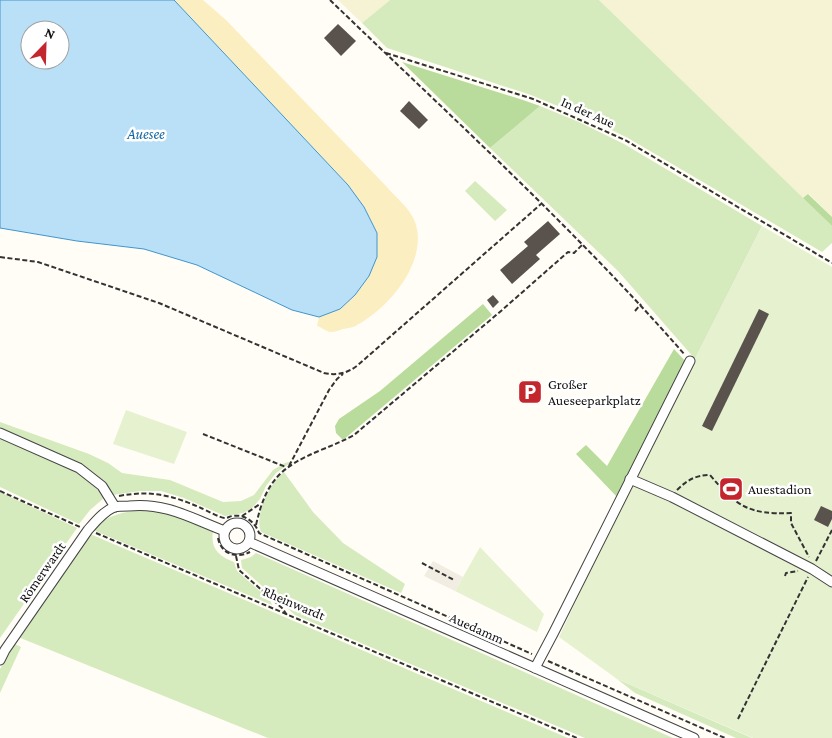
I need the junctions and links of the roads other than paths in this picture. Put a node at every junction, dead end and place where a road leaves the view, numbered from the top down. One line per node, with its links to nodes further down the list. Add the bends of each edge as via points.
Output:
1 (690, 361): 3 (street)
2 (0, 432): 4 (street, via 79,468 102,486)
3 (630, 478): 7 (street); 9 (street)
4 (114, 507): 5 (street, via 160,506); 8 (street, Römerwardt, via 88,530)
5 (222, 529): 6 (street, via 234,524 245,526); 6 (street, via 226,544 232,548 238,550)
6 (253, 543): 9 (street, Auedamm)
7 (832, 582)
8 (0, 660)
9 (535, 668): 10 (street, Auedamm)
10 (694, 738)

